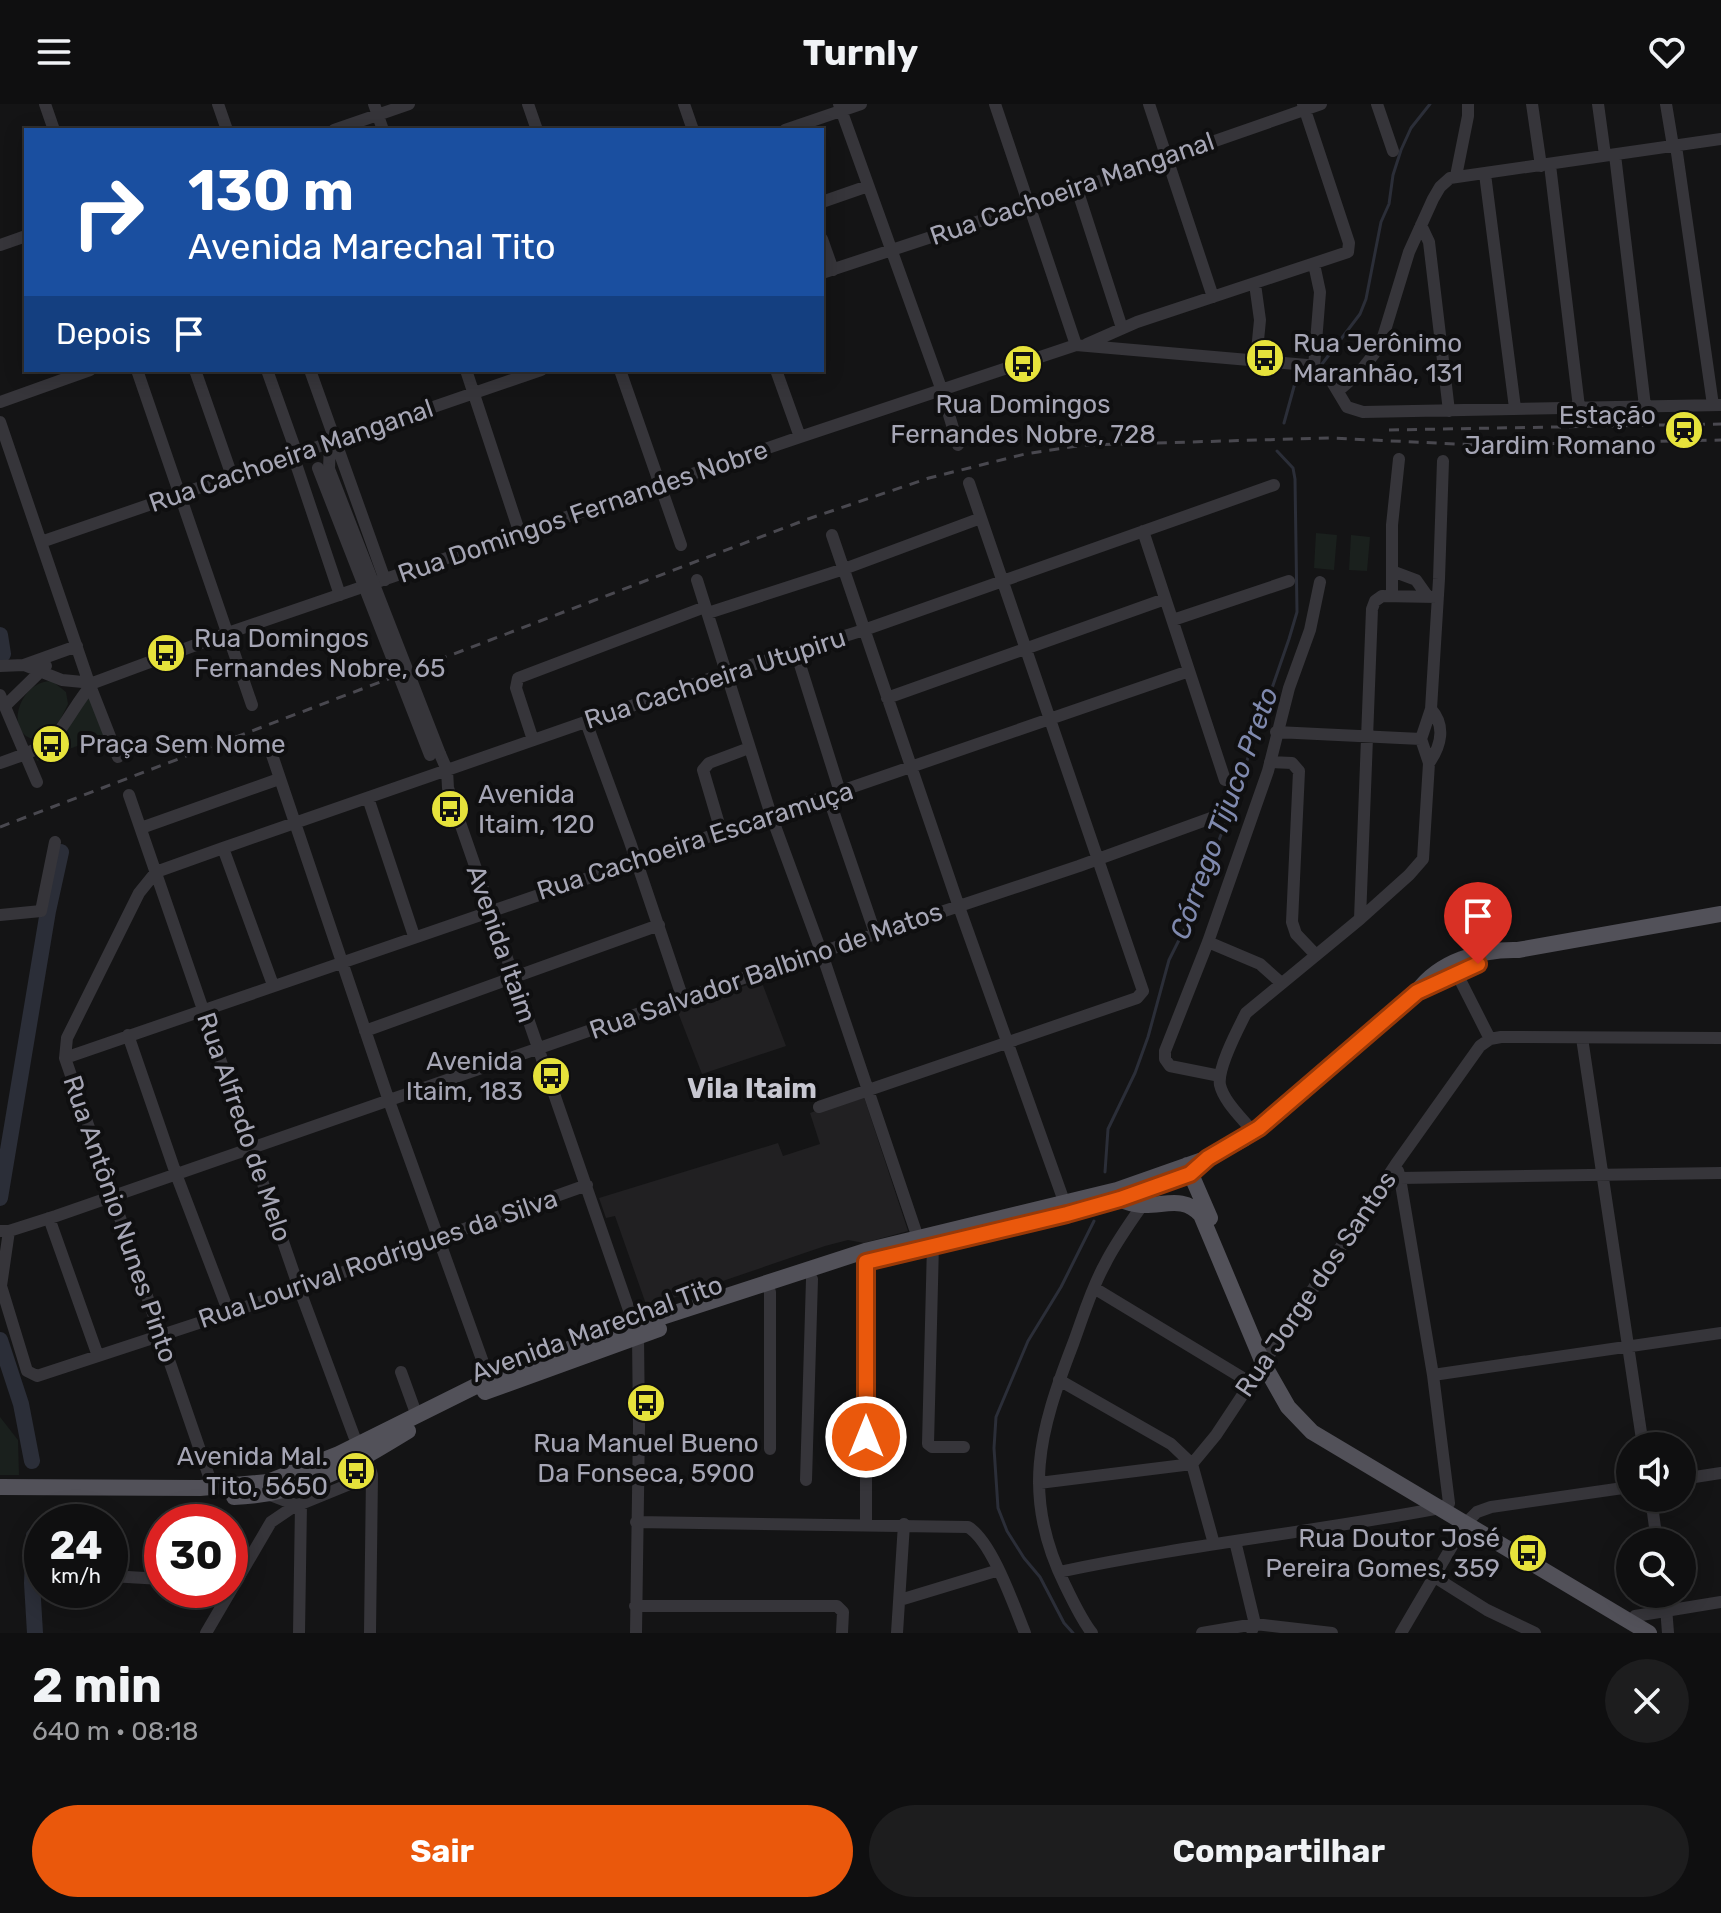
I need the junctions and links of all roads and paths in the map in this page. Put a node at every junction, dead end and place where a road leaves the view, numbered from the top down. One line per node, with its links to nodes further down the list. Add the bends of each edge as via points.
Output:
1 (45, 104): 18 (street)
2 (218, 104): 19 (street)
3 (409, 104): 17 (street)
4 (528, 104): 21 (street)
5 (684, 104): 22 (street)
6 (861, 104): 15 (street)
7 (995, 104): 35 (street)
8 (1149, 104): 28 (street)
9 (1321, 104): 16 (street, Rua Cachoeira Manganal)
10 (1377, 104): 26 (street)
11 (1468, 104): 31 (street)
12 (1532, 104): 29 (street)
13 (1598, 104): 27 (street)
14 (1666, 104): 25 (street)
15 (840, 107): 23 (street); 32 (street)
16 (1304, 107): 28 (street, Rua Cachoeira Manganal); 41 (street, Rua Domingos Fernandes Nobre, via 1349,243 1348,252)
17 (376, 110): 20 (street)
18 (53, 128)
19 (226, 128)
20 (338, 128)
21 (536, 128)
22 (692, 128)
23 (790, 128)
24 (1721, 139): 25 (street)
25 (1674, 146): 27 (street); 62 (street)
26 (1393, 151)
27 (1610, 155): 29 (street); 63 (street)
28 (1168, 158): 33 (street, Rua Cachoeira Manganal); 44 (street)
29 (1546, 165): 30 (street); 64 (street)
30 (1485, 174): 31 (street); 65 (street)
31 (1456, 176): 36 (street, via 1440,187)
32 (868, 186): 34 (street); 40 (street)
33 (1077, 189): 35 (street, Rua Cachoeira Manganal); 45 (street)
34 (824, 201)
35 (1028, 204): 40 (street, Rua Cachoeira Manganal); 46 (street)
36 (1421, 225): 59 (street, via 1401,271 1383,337 1359,373); 66 (street, via 1429,242)
37 (24, 237): 38 (street)
38 (0, 245)
39 (824, 250): 42 (street)
40 (890, 250): 42 (street, Rua Cachoeira Manganal); 58 (street)
41 (1314, 264): 43 (street, Rua Domingos Fernandes Nobre); 48 (street, via 1320,292)
42 (828, 272)
43 (1255, 284): 44 (street, Rua Domingos Fernandes Nobre); 47 (street, via 1260,320)
44 (1213, 297): 45 (street, Rua Domingos Fernandes Nobre)
45 (1122, 328): 46 (street, Rua Domingos Fernandes Nobre)
46 (1081, 344): 47 (street); 58 (street, Rua Domingos Fernandes Nobre)
47 (1256, 361): 48 (street)
48 (1315, 368): 59 (street)
49 (84, 372): 61 (street)
50 (138, 372): 80 (street)
51 (196, 372): 76 (street)
52 (268, 372): 72 (street)
53 (311, 372): 69 (street)
54 (467, 372): 60 (street)
55 (535, 372): 60 (street, Rua Cachoeira Manganal)
56 (621, 372): 79 (street)
57 (777, 372): 68 (street)
58 (941, 388): 68 (street, Rua Domingos Fernandes Nobre); 70 (street)
59 (1338, 391): 66 (street, via 1347,407 1363,412)
60 (474, 393): 69 (street, Rua Cachoeira Manganal); 83 (street)
61 (0, 402)
62 (1717, 405): 63 (street)
63 (1645, 406): 64 (street)
64 (1579, 407): 65 (street)
65 (1515, 408): 66 (street)
66 (1449, 411)
67 (0, 422): 85 (street)
68 (800, 437): 79 (street, Rua Domingos Fernandes Nobre)
69 (332, 442): 71 (street, Rua Cachoeira Manganal); 75 (street, Avenida Itaim); 89 (street)
70 (958, 445)
71 (311, 449): 72 (street, Rua Cachoeira Manganal); 75 (street, Avenida Itaim)
72 (295, 454): 76 (street, Rua Cachoeira Manganal); 94 (street)
73 (1399, 459): 88 (street)
74 (1443, 461): 97 (street)
75 (324, 469): 132 (street, Avenida Itaim, bridge)
76 (232, 476): 80 (street, Rua Cachoeira Manganal)
77 (969, 483): 81 (street)
78 (1274, 485): 82 (street, Rua Cachoeira Utupiru)
79 (662, 486): 83 (street, Rua Domingos Fernandes Nobre); 86 (street)
80 (180, 494): 85 (street, Rua Cachoeira Manganal); 101 (street)
81 (981, 518): 87 (street); 91 (street)
82 (1143, 531): 91 (street, Rua Cachoeira Utupiru); 96 (street)
83 (520, 534): 89 (street, Rua Domingos Fernandes Nobre)
84 (832, 535): 87 (street)
85 (41, 542): 102 (street)
86 (681, 545)
87 (844, 569): 98 (street); 100 (street)
88 (1392, 571): 95 (street); 97 (street, via 1416,580)
89 (385, 580): 94 (street, Rua Domingos Fernandes Nobre)
90 (697, 580): 98 (street)
91 (1004, 580): 100 (street, Rua Cachoeira Utupiru); 103 (street)
92 (1289, 581): 99 (street)
93 (1320, 582): 120 (street)
94 (340, 595): 101 (street, Rua Domingos Fernandes Nobre)
95 (1392, 595): 97 (street); 121 (street, via 1379,598 1372,609)
96 (1165, 599): 99 (street); 103 (street)
97 (1434, 601): 117 (street)
98 (706, 610): 110 (street); 123 (street, via 518,678 516,688)
99 (1173, 620): 108 (street)
100 (864, 630): 105 (street, Rua Cachoeira Utupiru); 113 (street)
101 (228, 633): 112 (street, Rua Domingos Fernandes Nobre); 115 (street)
102 (77, 646): 104 (street); 112 (street)
103 (1026, 648): 113 (street); 118 (street)
104 (59, 652): 107 (street); 109 (street)
105 (796, 652): 110 (street, Rua Cachoeira Utupiru); 136 (street)
106 (0, 666): 107 (street)
107 (20, 666): 109 (street, Rua Domingos Fernandes Nobre)
108 (1189, 671): 118 (street, Rua Cachoeira Escaramuça); 134 (street)
109 (41, 672): 111 (street, Rua Domingos Fernandes Nobre); 114 (street)
110 (726, 673): 119 (street, Rua Cachoeira Utupiru); 125 (street)
111 (62, 680): 112 (street, Rua Domingos Fernandes Nobre); 116 (street, via 73,694)
112 (91, 684): 116 (street); 127 (street)
113 (887, 698): 131 (street)
114 (3, 701): 126 (street)
115 (252, 705)
116 (74, 706): 126 (street, via 49,741)
117 (1431, 709): 122 (street); 130 (street, via 1440,732)
118 (1050, 720): 131 (street, Rua Cachoeira Escaramuça); 146 (street)
119 (586, 722): 123 (street, Rua Cachoeira Utupiru); 147 (street)
120 (1276, 732): 121 (street); 128 (street)
121 (1366, 737): 122 (street); 153 (street)
122 (1421, 739): 130 (street)
123 (533, 740): 132 (street, Rua Cachoeira Utupiru)
124 (269, 746): 133 (street)
125 (749, 748): 139 (street); 143 (street, via 703,770)
126 (26, 754): 129 (street); 135 (street)
127 (118, 757)
128 (1270, 762): 157 (street); 159 (street, via 1292,763 1299,771 1292,922)
129 (0, 763)
130 (1429, 763): 153 (street, via 1423,859)
131 (911, 768): 136 (street, Rua Cachoeira Escaramuça); 149 (street)
132 (442, 772): 138 (street, Rua Cachoeira Utupiru); 150 (street, Avenida Itaim)
133 (279, 779): 141 (street); 142 (street)
134 (1225, 780)
135 (37, 782)
136 (834, 794): 139 (street, Rua Cachoeira Escaramuça); 155 (street)
137 (129, 795): 142 (street, Rua Alfredo de Melo)
138 (368, 798): 141 (street, Rua Cachoeira Utupiru); 156 (street)
139 (771, 815): 143 (street, Rua Cachoeira Escaramuça); 158 (street)
140 (1214, 817): 146 (street, Rua Salvador Balbino de Matos)
141 (294, 823): 145 (street, Rua Cachoeira Utupiru); 160 (street)
142 (141, 828): 148 (street, Rua Alfredo de Melo)
143 (721, 831): 147 (street, Rua Cachoeira Escaramuça)
144 (55, 842): 152 (street, via 41,911)
145 (223, 848): 148 (street, Rua Cachoeira Utupiru); 164 (street)
146 (1099, 858): 149 (street, Rua Salvador Balbino de Matos); 172 (street, via 1143,991 1137,998)
147 (637, 860): 150 (street, Rua Cachoeira Escaramuça); 154 (street)
148 (156, 872): 166 (street, Rua Alfredo de Melo); 174 (street, Rua Antônio Nunes Pinto, via 142,887 67,1038)
149 (958, 904): 155 (street, Rua Salvador Balbino de Matos); 172 (street)
150 (489, 909): 156 (street, Rua Cachoeira Escaramuça); 162 (street, Avenida Itaim)
151 (1721, 914): 161 (main road, Avenida Marechal Tito, via 1518,950)
152 (0, 915)
153 (1360, 919): 159 (street)
154 (659, 925): 162 (street); 165 (street)
155 (875, 933): 158 (street, Rua Salvador Balbino de Matos)
156 (414, 936): 160 (street, Rua Cachoeira Escaramuça)
157 (1208, 942): 163 (street, via 1260,964); 175 (street, via 1165,1059 1178,1069)
158 (821, 951): 165 (street, Rua Salvador Balbino de Matos); 176 (street)
159 (1315, 954): 163 (street)
160 (341, 961): 164 (street, Rua Cachoeira Escaramuça); 167 (street)
161 (1454, 969): 171 (street); 179 (main road, Avenida Marechal Tito, via 1417,992)
162 (513, 977): 167 (street); 173 (street, Avenida Itaim)
163 (1280, 982): 175 (street, via 1246,1013)
164 (273, 985): 166 (street, Rua Cachoeira Escaramuça)
165 (683, 999): 173 (street, Rua Salvador Balbino de Matos)
166 (204, 1009): 168 (street, Rua Cachoeira Escaramuça); 180 (street, Rua Alfredo de Melo)
167 (365, 1031): 177 (street)
168 (128, 1035): 174 (street, Rua Cachoeira Escaramuça); 183 (street)
169 (1582, 1038): 170 (street); 171 (street); 185 (street)
170 (1721, 1038)
171 (1490, 1039): 181 (street, Rua Jorge dos Santos, via 1472,1055)
172 (1008, 1041): 176 (street); 190 (street)
173 (538, 1049): 177 (street, Rua Salvador Balbino de Matos); 187 (street, Avenida Itaim)
174 (65, 1058): 188 (street, Rua Antônio Nunes Pinto)
175 (1220, 1076): 179 (street, via 1223,1092)
176 (868, 1090): 178 (street); 196 (street)
177 (389, 1101): 180 (street, Rua Salvador Balbino de Matos); 195 (street)
178 (819, 1107)
179 (1253, 1132): 184 (main road, Avenida Marechal Tito)
180 (251, 1148): 183 (street, Rua Salvador Balbino de Matos); 199 (street, Rua Alfredo de Melo)
181 (1396, 1164): 186 (street); 208 (street, Rua Jorge dos Santos)
182 (1721, 1173): 185 (street)
183 (176, 1174): 188 (street, Rua Salvador Balbino de Matos); 202 (street)
184 (1190, 1174): 189 (main road, Avenida Marechal Tito); 190 (main road, Avenida Marechal Tito); 191 (main road, via 1192,1195); 208 (main road)
185 (1602, 1175): 186 (street); 206 (street)
186 (1400, 1178): 210 (street)
187 (587, 1185): 195 (street, Rua Lourival Rodrigues da Silva); 203 (street, Avenida Itaim)
188 (113, 1196): 193 (street, Rua Salvador Balbino de Matos); 205 (street, Rua Antônio Nunes Pinto)
189 (1120, 1199): 192 (main road); 196 (main road, Avenida Marechal Tito)
190 (1065, 1204): 196 (main road, Avenida Marechal Tito)
191 (1185, 1204): 192 (main road); 208 (main road, via 1201,1215)
192 (1141, 1207): 200 (street)
193 (49, 1218): 194 (street, Rua Salvador Balbino de Matos); 207 (street)
194 (4, 1231): 207 (street, Rua Lourival Rodrigues da Silva, via 1,1286 27,1371 33,1376)
195 (439, 1239): 199 (street, Rua Lourival Rodrigues da Silva); 211 (street)
196 (925, 1241): 197 (main road, Avenida Marechal Tito); 203 (main road, Avenida Marechal Tito, via 848,1256); 216 (street, via 928,1444)
197 (866, 1262): 198 (main road, Avenida Marechal Tito); 235 (street)
198 (812, 1279): 201 (main road, Avenida Marechal Tito); 223 (street)
199 (299, 1288): 202 (street, Rua Lourival Rodrigues da Silva); 218 (street, Rua Alfredo de Melo)
200 (1094, 1288): 212 (street); 213 (street)
201 (770, 1292): 203 (main road, Avenida Marechal Tito); 217 (street)
202 (229, 1313): 205 (street, Rua Lourival Rodrigues da Silva)
203 (636, 1331): 211 (main road, Avenida Marechal Tito); 218 (main road, Avenida Marechal Tito, via 493,1389); 234 (street, Avenida Itaim)
204 (1721, 1333): 206 (street)
205 (159, 1335): 207 (street, Rua Lourival Rodrigues da Silva); 226 (street, Rua Antônio Nunes Pinto)
206 (1628, 1347): 210 (street); 215 (street)
207 (98, 1356)
208 (1267, 1358): 213 (street, Rua Jorge dos Santos); 231 (main road, via 1315,1424)
209 (401, 1372): 214 (street)
210 (1433, 1375): 231 (street)
211 (489, 1379): 214 (main road, Avenida Marechal Tito)
212 (1059, 1380): 219 (street, via 1171,1444); 224 (street, via 1045,1428)
213 (1251, 1383): 219 (street, Rua Jorge dos Santos)
214 (417, 1416): 218 (main road, Avenida Marechal Tito)
215 (1641, 1432)
216 (964, 1447)
217 (770, 1449)
218 (361, 1451): 221 (street, Rua Alfredo de Melo); 227 (main road, Avenida Marechal Tito, via 318,1480)
219 (1192, 1464): 224 (street); 238 (street)
220 (1721, 1473): 222 (street)
221 (372, 1475): 230 (street); 253 (street)
222 (1696, 1477)
223 (806, 1480)
224 (1039, 1483): 241 (street, via 1040,1514)
225 (0, 1487): 226 (main road, Avenida Marechal Tito)
226 (213, 1488): 227 (main road, Avenida Marechal Tito)
227 (269, 1488): 229 (main road, Avenida Marechal Tito, via 199,1499); 230 (street); 233 (street)
228 (1616, 1489): 232 (street, via 1491,1507)
229 (0, 1496)
230 (298, 1505): 233 (street); 252 (street)
231 (1445, 1506): 232 (main road); 237 (street)
232 (1468, 1520): 242 (street); 248 (main road); 263 (main road)
233 (271, 1522): 239 (street)
234 (636, 1522): 235 (street); 245 (street, Avenida Itaim)
235 (866, 1524): 236 (street)
236 (904, 1524): 240 (street, via 975,1531); 243 (street)
237 (1235, 1541): 238 (street); 249 (street)
238 (1214, 1544): 241 (street)
239 (248, 1558)
240 (999, 1570): 243 (street); 257 (street)
241 (1059, 1572): 258 (street)
242 (1433, 1576): 261 (street); 262 (street)
243 (900, 1600): 256 (street)
244 (1721, 1602): 247 (street)
245 (635, 1606): 254 (street, Avenida Itaim); 255 (street, via 839,1607)
246 (219, 1608): 251 (street)
247 (1667, 1610): 248 (street); 263 (street)
248 (1635, 1616): 263 (main road)
249 (1253, 1629): 250 (street); 259 (street)
250 (1288, 1630): 260 (street)
251 (206, 1633)
252 (299, 1633)
253 (370, 1633)
254 (636, 1633)
255 (842, 1633)
256 (897, 1633)
257 (1025, 1633)
258 (1092, 1633)
259 (1202, 1633)
260 (1332, 1633)
261 (1401, 1633)
262 (1535, 1633)
263 (1660, 1633)

